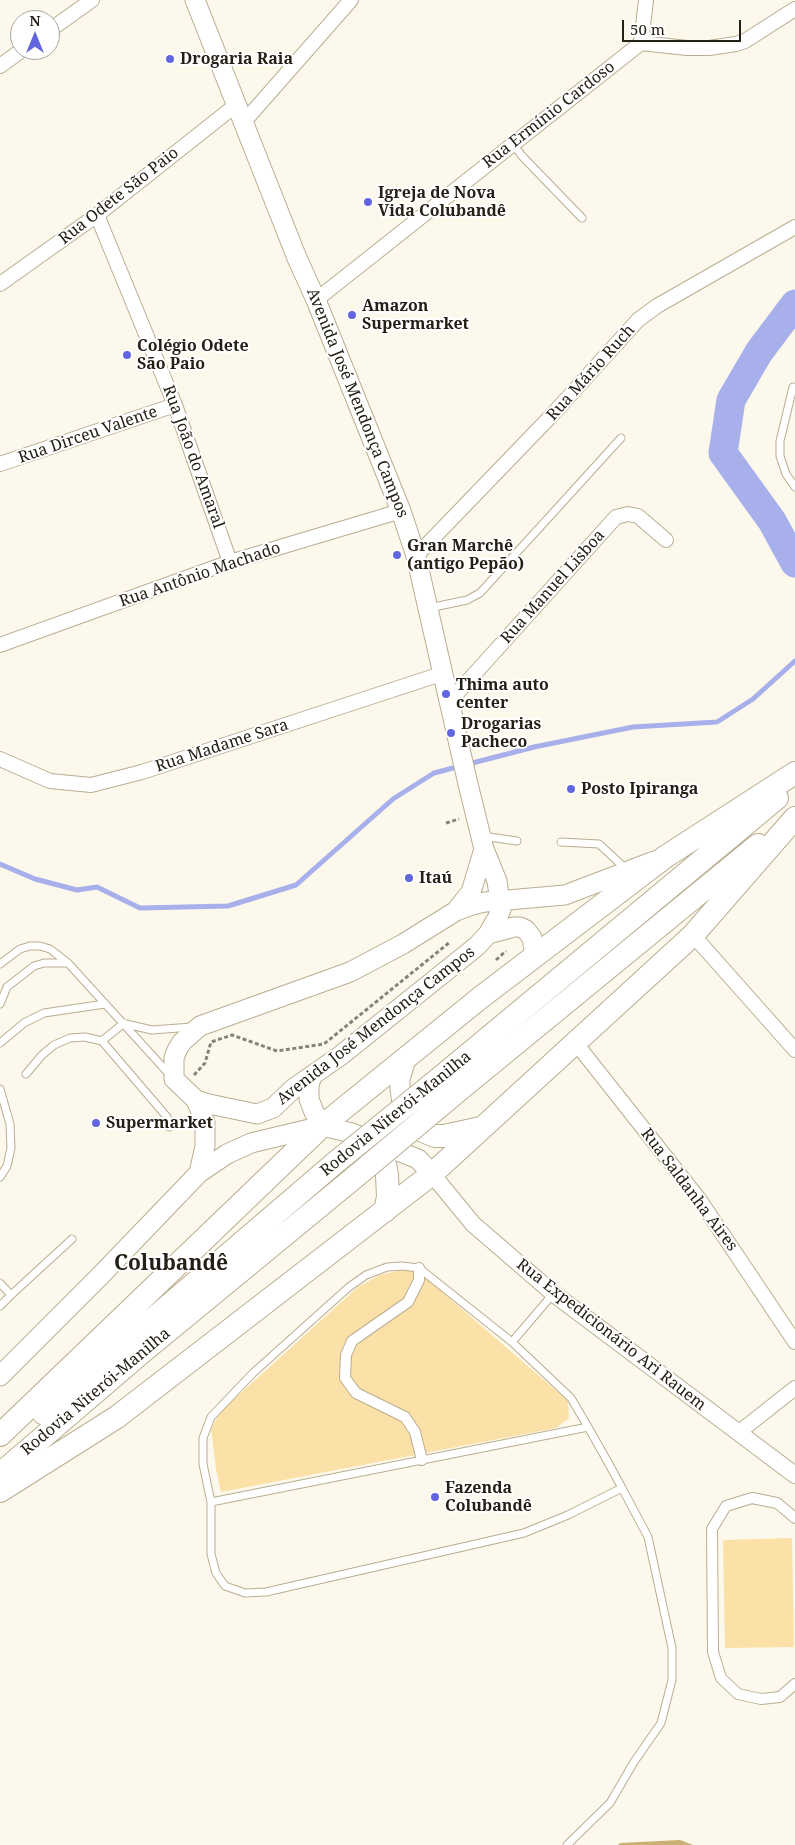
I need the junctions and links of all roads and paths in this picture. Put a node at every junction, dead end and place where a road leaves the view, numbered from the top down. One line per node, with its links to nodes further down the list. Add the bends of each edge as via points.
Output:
1 (92, 0): 6 (street)
2 (195, 0): 8 (main road, Avenida José Mendonça Campos)
3 (351, 0): 9 (street)
4 (646, 0): 7 (street)
5 (795, 9): 7 (street, via 736,44 687,48)
6 (60, 23)
7 (641, 43): 10 (street, Rua Ermínio Cardoso)
8 (236, 105): 9 (main road, Avenida José Mendonça Campos); 11 (street, Rua Odete São Paio)
9 (243, 123): 15 (main road, Avenida José Mendonça Campos)
10 (513, 144): 12 (lane); 15 (street, Rua Ermínio Cardoso)
11 (97, 215): 14 (street, Rua Odete São Paio); 17 (street, Rua João do Amaral)
12 (582, 218)
13 (795, 227): 23 (street, Rua Mário Ruch, via 638,320)
14 (0, 284)
15 (316, 300): 21 (main road, Avenida José Mendonça Campos)
16 (793, 387): 20 (lane, via 780,441 780,456)
17 (175, 405): 19 (street, Rua Dirceu Valente); 24 (street, Rua João do Amaral)
18 (621, 438): 25 (lane, via 480,593 467,600)
19 (0, 464)
20 (795, 487)
21 (401, 510): 23 (main road, Avenida José Mendonça Campos); 24 (street, Rua Antônio Machado)
22 (666, 540): 28 (street, Rua Manuel Lisboa, via 638,516 616,517)
23 (416, 556): 25 (main road, Avenida José Mendonça Campos)
24 (230, 562): 26 (street, Rua Antônio Machado)
25 (428, 608): 27 (main road, Avenida José Mendonça Campos)
26 (0, 645)
27 (444, 673): 28 (main road, Avenida José Mendonça Campos); 29 (street, Rua Madame Sara, via 142,772 91,785 50,781)
28 (450, 701): 34 (main road, Avenida José Mendonça Campos)
29 (0, 759)
30 (795, 773): 36 (highway)
31 (795, 783): 60 (highway, Rodovia Niterói-Manilha)
32 (795, 817): 41 (highway); 60 (highway, Rodovia Niterói-Manilha)
33 (517, 841): 34 (lane)
34 (483, 842): 38 (main road, Avenida José Mendonça Campos); 39 (main road, via 471,892)
35 (561, 842): 37 (lane, via 599,844)
36 (665, 857): 37 (main road); 45 (highway)
37 (627, 871): 38 (main road, via 565,896)
38 (500, 901): 39 (main road); 40 (main road, Avenida José Mendonça Campos, via 498,917)
39 (456, 911): 40 (main road, via 480,914 487,924); 51 (main road, via 350,972)
40 (488, 934): 45 (main road, via 520,927 532,938); 58 (main road, Avenida José Mendonça Campos)
41 (692, 935): 53 (highway); 55 (street)
42 (445, 937): 43 (path)
43 (450, 942): 44 (path); 59 (path, via 324,1044 277,1052 232,1035 212,1042 205,1063)
44 (454, 948)
45 (535, 955): 56 (highway)
46 (68, 963): 47 (lane, via 50,949 30,946 20,949); 48 (lane, via 34,966 7,987); 49 (lane)
47 (0, 964)
48 (0, 1004)
49 (105, 1004): 50 (lane); 54 (lane, via 44,1013 24,1023)
50 (124, 1024): 51 (lane, via 152,1030); 52 (lane); 59 (lane)
51 (200, 1026): 59 (main road, via 182,1042 174,1058)
52 (102, 1041): 57 (lane, via 70,1038 54,1045); 65 (lane, via 167,1117)
53 (575, 1042): 66 (highway); 79 (street, Rua Saldanha Aires, via 699,1198)
54 (0, 1043)
55 (795, 1050)
56 (406, 1059): 63 (main road, Rua Expedicionário Ari Rauem, via 400,1079 400,1098); 64 (highway)
57 (26, 1074)
58 (312, 1076): 62 (main road, Avenida José Mendonça Campos, via 273,1108 257,1114); 64 (main road, via 309,1099)
59 (182, 1079): 62 (main road, Avenida José Mendonça Campos)
60 (447, 1086): 85 (highway, Rodovia Niterói-Manilha, bridge, via 336,1162); 87 (highway, Rodovia Niterói-Manilha, bridge, via 355,1177)
61 (0, 1089): 70 (lane, via 10,1124 11,1148 7,1166)
62 (196, 1100): 69 (main road, via 205,1122 205,1146)
63 (406, 1119): 66 (highway, via 418,1129 435,1136); 68 (main road, Rua Expedicionário Ari Rauem)
64 (322, 1126): 67 (main road, Rua Expedicionário Ari Rauem); 69 (main road, via 251,1143); 84 (highway)
65 (169, 1127)
66 (483, 1128): 68 (highway)
67 (372, 1141): 68 (main road, Rua Expedicionário Ari Rauem); 71 (highway, via 385,1164 388,1197)
68 (425, 1167): 71 (highway); 75 (street, Rua Expedicionário Ari Rauem, via 473,1224)
69 (199, 1173): 80 (main road)
70 (0, 1176)
71 (385, 1211): 90 (highway, via 118,1417)
72 (72, 1239): 76 (lane)
73 (419, 1268): 78 (lane); 86 (street, via 419,1280 408,1302 352,1340 346,1355 345,1378 356,1393 405,1417 415,1432); 91 (lane, via 387,1267 366,1275 253,1373 211,1417 203,1438 203,1464)
74 (0, 1283): 76 (lane)
75 (554, 1294): 78 (lane); 83 (street, Rua Expedicionário Ari Rauem)
76 (11, 1295): 77 (lane)
77 (0, 1306)
78 (512, 1342): 82 (lane, via 571,1398)
79 (795, 1342)
80 (0, 1376)
81 (795, 1388): 83 (street)
82 (588, 1427): 86 (lane); 89 (lane)
83 (738, 1433): 88 (street, Rua Expedicionário Ari Rauem)
84 (0, 1435)
85 (0, 1448)
86 (422, 1460): 91 (lane)
87 (0, 1474)
88 (795, 1475)
89 (622, 1488): 91 (lane, via 524,1533 246,1594 225,1586 216,1573 211,1554); 94 (lane, via 648,1538 672,1648 672,1680 661,1723 610,1803)
90 (0, 1491)
91 (211, 1502)
92 (795, 1518): 93 (street, via 777,1503 752,1498 726,1506 712,1529 712,1538 713,1652 721,1678 738,1694 761,1699 780,1697)
93 (795, 1684)
94 (567, 1845)

